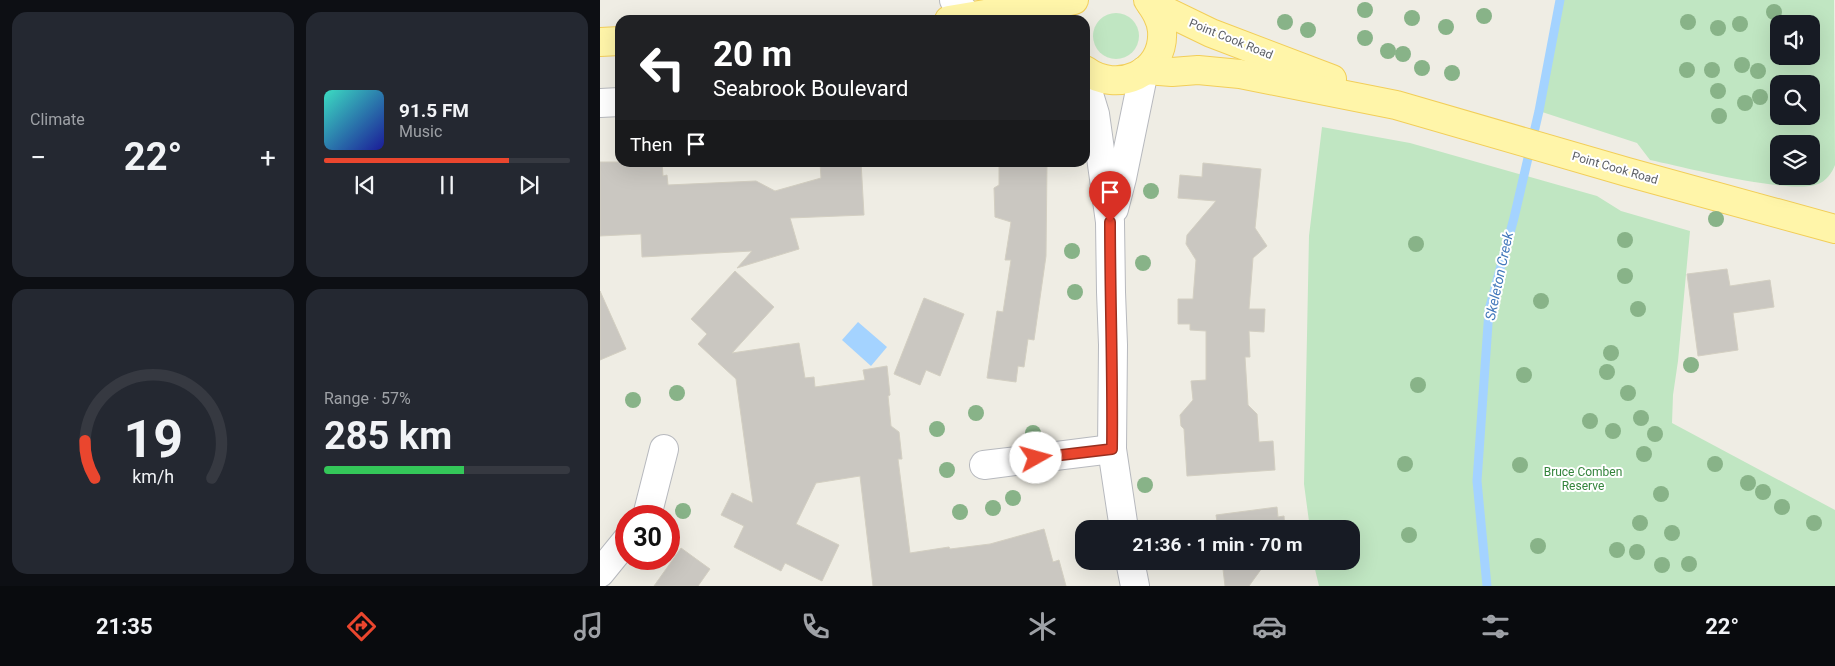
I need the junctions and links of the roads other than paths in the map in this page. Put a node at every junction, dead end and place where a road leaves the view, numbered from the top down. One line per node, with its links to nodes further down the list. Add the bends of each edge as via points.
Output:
1 (1074, 0): 4 (main road, via 1027,10)
2 (1082, 0): 5 (main road)
3 (1149, 1): 8 (main road, via 1157,12 1162,40 1157,55); 13 (main road, Point Cook Road, via 1211,33)
4 (958, 12)
5 (1072, 15)
6 (615, 41): 7 (main road)
7 (600, 42)
8 (1145, 70): 9 (main road, via 1129,79 1113,81); 13 (main road, Point Cook Road, via 1240,74); 14 (street)
9 (1090, 74)
10 (1090, 98): 14 (street)
11 (615, 102): 12 (street)
12 (600, 103)
13 (1396, 105): 15 (main road, Point Cook Road)
14 (1110, 222): 17 (street)
15 (1835, 229)
16 (664, 449): 19 (street)
17 (1112, 449): 18 (street); 20 (street)
18 (984, 465)
19 (650, 505)
20 (1123, 520)
21 (615, 554): 23 (street)
22 (1132, 570): 24 (street)
23 (600, 572)
24 (1135, 586)

